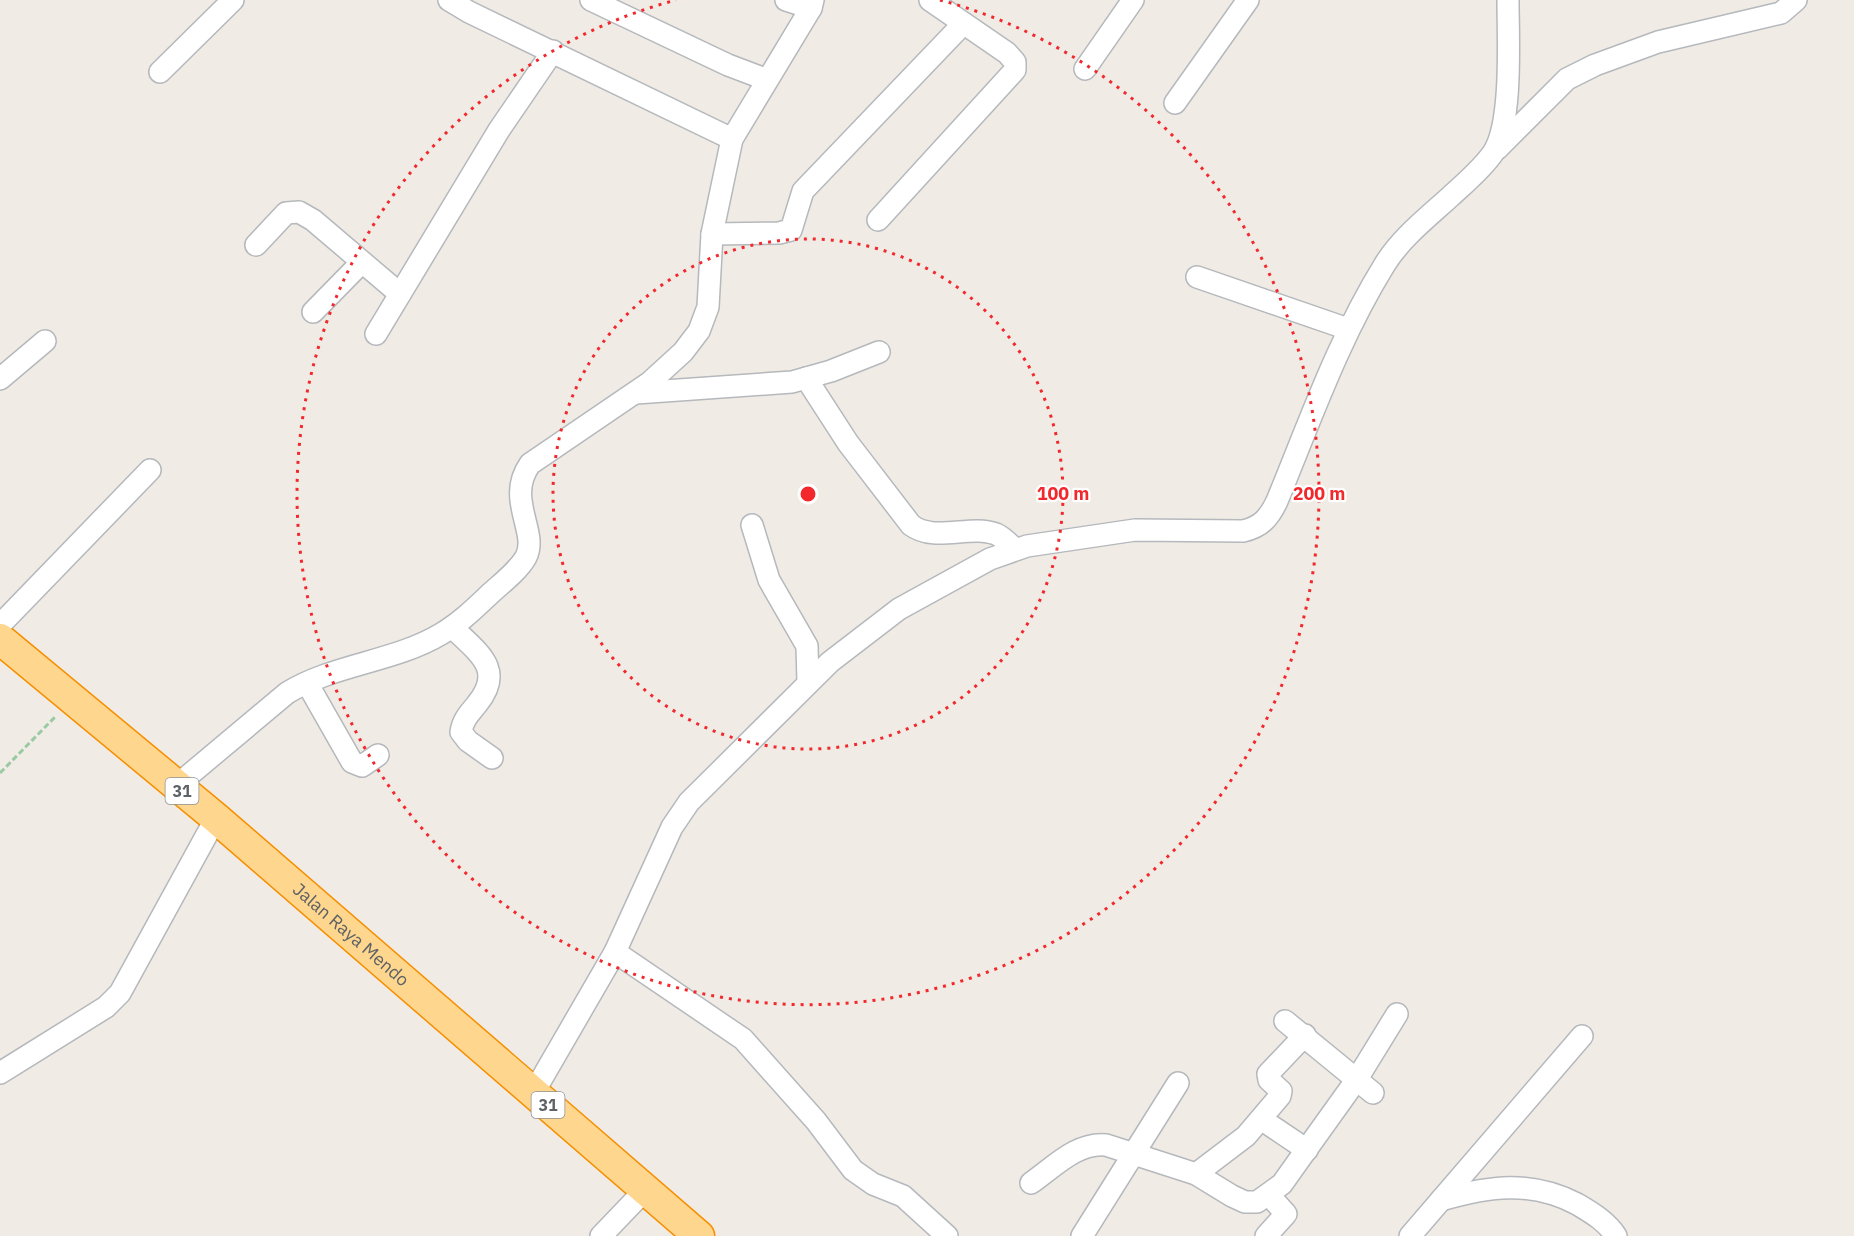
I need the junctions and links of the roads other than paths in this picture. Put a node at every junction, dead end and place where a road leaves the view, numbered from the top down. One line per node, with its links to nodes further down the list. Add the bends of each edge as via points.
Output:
1 (233, 0): 14 (street)
2 (449, 0): 12 (street)
3 (591, 0): 15 (street)
4 (786, 0): 10 (street)
5 (930, 0): 11 (street)
6 (1133, 0): 13 (street)
7 (1248, 0): 16 (street)
8 (1508, 0): 18 (street, via 1509,80)
9 (1796, 0): 18 (street, via 1781,13 1659,42 1567,79)
10 (812, 4): 15 (street)
11 (963, 24): 19 (street, via 1007,54 1015,62 1015,70); 20 (street, via 803,191 791,230)
12 (553, 51): 17 (street); 24 (street, via 499,130)
13 (1084, 69)
14 (160, 72)
15 (765, 79): 17 (street)
16 (1175, 104)
17 (732, 139): 20 (street)
18 (1494, 152): 26 (street, via 1403,241 1386,262)
19 (879, 220)
20 (712, 234): 32 (street, via 708,307 699,331 683,352)
21 (256, 245): 22 (street, via 286,213 299,212)
22 (361, 263): 24 (street); 25 (street)
23 (1197, 277): 26 (street)
24 (400, 294): 27 (street)
25 (313, 312)
26 (1348, 329): 35 (street, via 1277,501 1255,529 1150,529)
27 (376, 334)
28 (45, 341): 31 (street)
29 (879, 352): 30 (street)
30 (806, 378): 32 (street); 35 (street, via 848,443 911,525 926,531 985,531 999,535)
31 (0, 379)
32 (636, 393): 37 (street, via 539,455 524,472 519,492 528,547 519,566)
33 (150, 470): 36 (street)
34 (752, 525): 40 (street, via 769,580 807,646)
35 (1015, 549): 40 (street, via 899,609)
36 (0, 625)
37 (452, 627): 39 (street, via 400,652); 42 (street, via 484,660 489,671 490,682 462,722 462,732)
38 (0, 639): 43 (highway, Jalan Raya Mendo / 31)
39 (307, 683): 41 (street, via 352,762 362,765); 43 (street, via 277,700)
40 (808, 683): 45 (street, via 689,802 672,826)
41 (378, 755)
42 (492, 758)
43 (176, 786): 44 (highway, Jalan Raya Mendo / 31)
44 (216, 818): 50 (street, via 120,993 106,1007); 53 (highway, Jalan Raya Mendo / 31)
45 (615, 952): 53 (street); 65 (street, via 743,1039 816,1121 853,1170 873,1184 903,1196)
46 (1397, 1014): 51 (street)
47 (1285, 1021): 48 (street)
48 (1305, 1035): 51 (street); 55 (street, via 1268,1074 1281,1093)
49 (1582, 1036): 62 (street)
50 (0, 1073)
51 (1357, 1079): 54 (street); 56 (street)
52 (1178, 1083): 57 (street)
53 (534, 1092): 60 (highway, Jalan Raya Mendo / 31)
54 (1373, 1093)
55 (1261, 1119): 56 (street); 58 (street, via 1233,1148)
56 (1307, 1150): 61 (street)
57 (1134, 1154): 58 (street); 59 (street, via 1093,1144 1081,1148); 66 (street)
58 (1196, 1174): 61 (street, via 1245,1202 1257,1202)
59 (1031, 1183)
60 (646, 1189): 63 (street); 64 (highway, Jalan Raya Mendo / 31)
61 (1269, 1195): 67 (street, via 1286,1214)
62 (1441, 1201): 68 (street); 69 (street, via 1491,1188 1530,1187 1585,1209)
63 (601, 1236)
64 (699, 1236)
65 (947, 1236)
66 (1082, 1236)
67 (1266, 1236)
68 (1410, 1236)
69 (1616, 1236)

